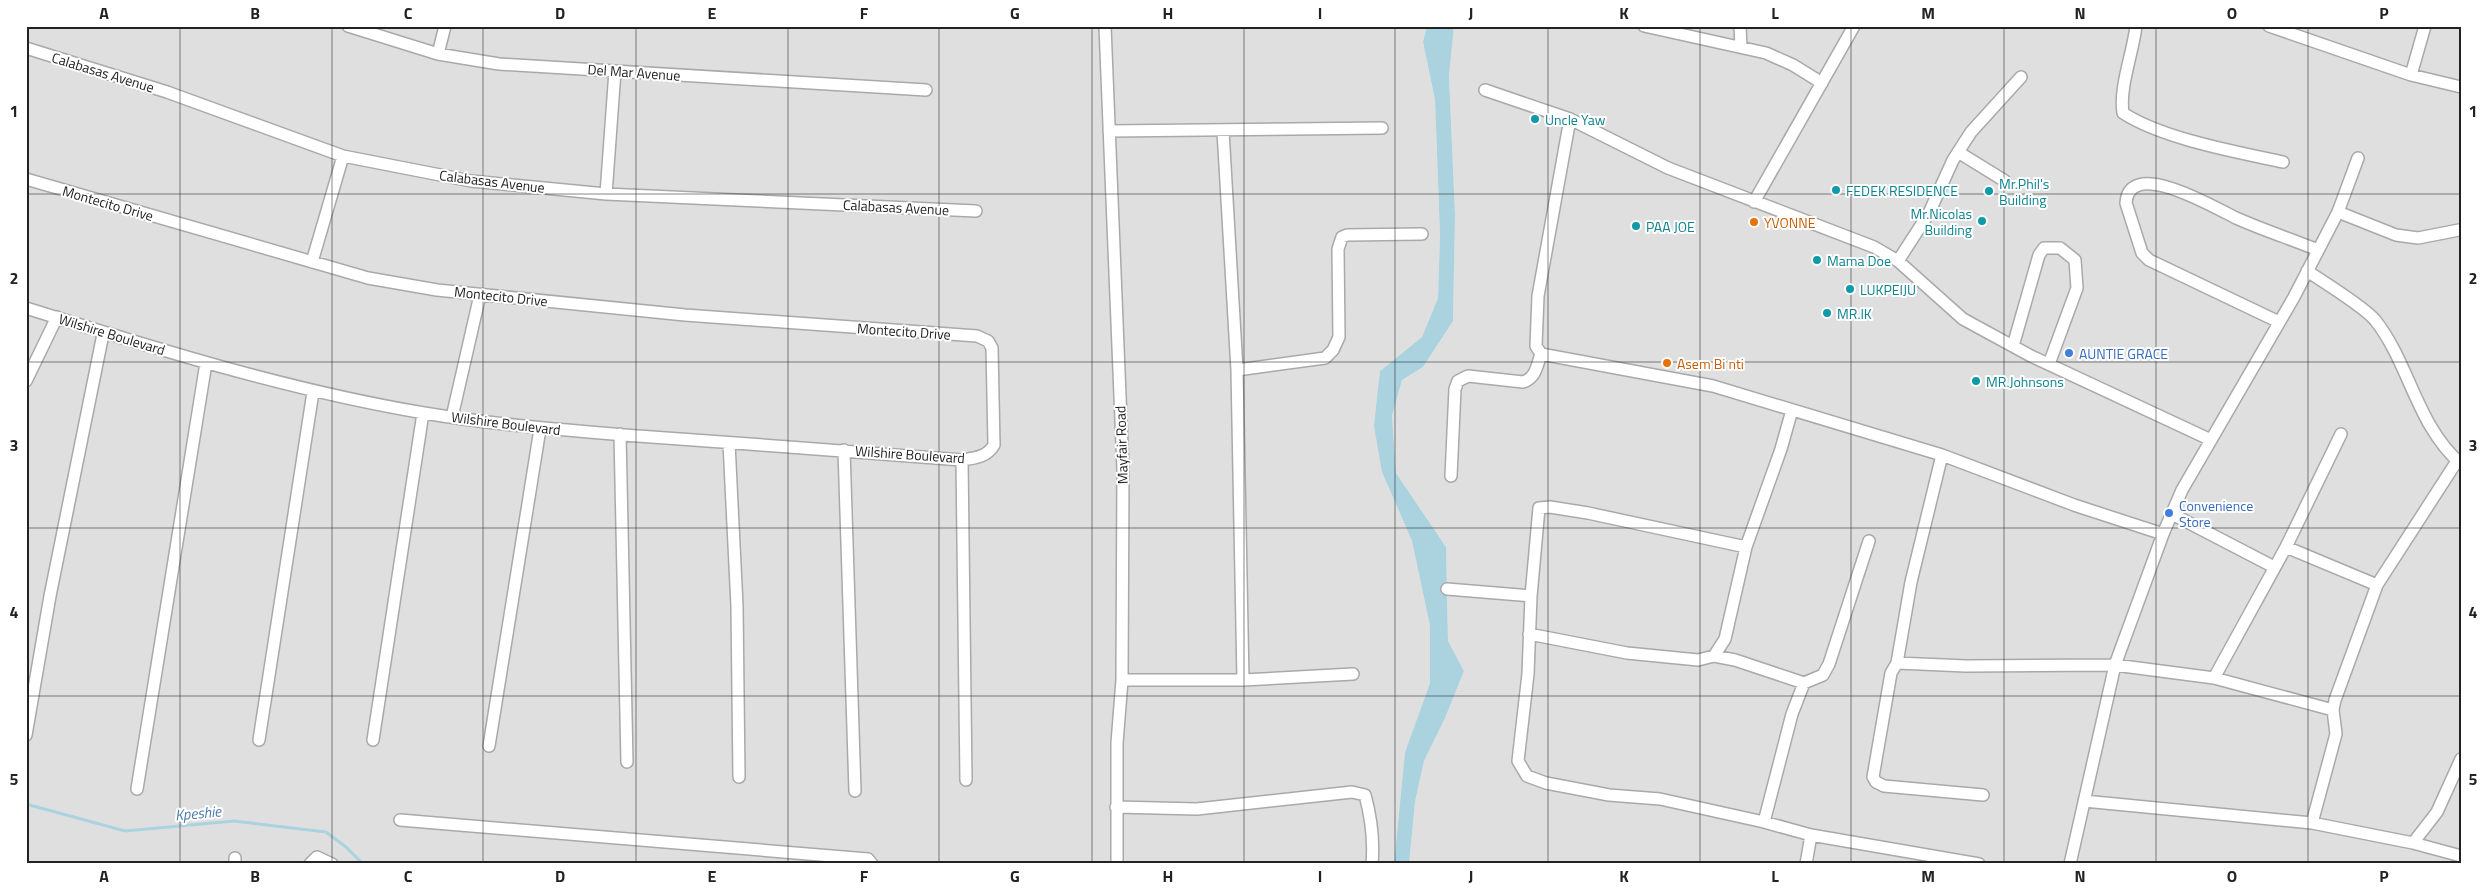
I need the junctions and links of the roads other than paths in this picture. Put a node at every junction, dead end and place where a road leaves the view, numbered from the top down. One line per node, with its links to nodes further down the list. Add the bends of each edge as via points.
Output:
1 (348, 26): 12 (street, Del Mar Avenue)
2 (445, 26): 12 (street)
3 (1105, 26): 22 (street, Mayfair Road)
4 (1644, 26): 10 (street)
5 (1740, 26): 10 (street)
6 (1854, 26): 16 (street)
7 (2136, 26): 27 (street, via 2121,101 2123,113 2139,123)
8 (2269, 26): 14 (street)
9 (2425, 26): 14 (street)
10 (1741, 47): 16 (street, via 1766,53 1793,65)
11 (26, 48): 25 (street, Calabasas Avenue, via 168,92)
12 (438, 54): 13 (street, Del Mar Avenue, via 499,64)
13 (615, 71): 18 (street, Del Mar Avenue); 30 (street)
14 (2410, 75): 17 (street)
15 (2021, 77): 24 (street, via 1971,132)
16 (1822, 83): 31 (street)
17 (2461, 87)
18 (926, 90)
19 (1485, 90): 20 (street)
20 (1570, 119): 31 (street, via 1668,168); 46 (street, via 1538,296 1536,346)
21 (1382, 128): 23 (street)
22 (1109, 131): 23 (street); 83 (street, Mayfair Road, via 1123,470)
23 (1222, 131): 49 (street)
24 (1958, 152): 29 (street); 37 (street, via 1936,199)
25 (343, 156): 30 (street, Calabasas Avenue, via 471,180); 38 (street)
26 (2358, 158): 33 (street)
27 (2283, 162)
28 (26, 179): 38 (street, Montecito Drive)
29 (2006, 181)
30 (606, 194): 32 (street, Calabasas Avenue)
31 (1754, 202): 37 (street, via 1874,247)
32 (976, 211)
33 (2338, 212): 34 (street, via 2396,235 2418,238); 36 (street)
34 (2459, 230)
35 (1422, 234): 49 (street, via 1342,236 1338,249 1339,337 1333,350 1325,358)
36 (2318, 250): 39 (street); 43 (street, via 2160,184 2144,184 2126,196 2142,254 2149,260)
37 (1898, 261): 45 (street, via 1963,319)
38 (312, 262): 40 (street, Montecito Drive, via 368,278)
39 (2307, 271): 43 (street); 64 (street, via 2374,318 2388,339 2424,418)
40 (480, 295): 54 (street); 60 (street, Montecito Drive, via 685,315 977,336 988,341 992,348)
41 (26, 308): 42 (street, Wilshire Boulevard)
42 (58, 318): 44 (street, Wilshire Boulevard); 50 (street)
43 (2280, 322): 58 (street)
44 (103, 334): 47 (street, Wilshire Boulevard); 87 (street, via 50,596)
45 (2012, 346): 48 (street); 48 (street, via 2039,255 2044,248 2060,248 2075,260 2077,288)
46 (1541, 354): 52 (street, via 1713,386); 65 (street, via 1534,375 1523,382 1468,376 1458,381)
47 (206, 363): 51 (street, Wilshire Boulevard); 95 (street)
48 (2049, 364): 58 (street)
49 (1236, 370): 84 (street)
50 (26, 381)
51 (313, 392): 53 (street, Wilshire Boulevard); 88 (street)
52 (1792, 410): 62 (street); 69 (street)
53 (423, 413): 54 (street, Wilshire Boulevard); 89 (street)
54 (452, 418): 55 (street, Wilshire Boulevard)
55 (540, 429): 56 (street, Wilshire Boulevard); 90 (street)
56 (620, 434): 59 (street, Wilshire Boulevard); 92 (street)
57 (2341, 434): 70 (street)
58 (2212, 440): 66 (street, via 2182,490)
59 (729, 443): 61 (street, Wilshire Boulevard); 93 (street)
60 (994, 445): 63 (street, Wilshire Boulevard, via 983,456)
61 (844, 450): 63 (street, Wilshire Boulevard); 96 (street)
62 (1942, 455): 67 (street, via 2074,505); 79 (street, via 1911,582)
63 (962, 460): 94 (street)
64 (2459, 462): 72 (street)
65 (1451, 476)
66 (2172, 514): 67 (street); 71 (street)
67 (2163, 534): 80 (street)
68 (1869, 541): 85 (street, via 1830,664 1824,675)
69 (1746, 547): 74 (street, via 1588,513 1539,508); 76 (street)
70 (2286, 547): 71 (street); 72 (street)
71 (2274, 567): 82 (street)
72 (2377, 585): 86 (street, via 2338,686)
73 (1447, 588): 74 (street)
74 (1531, 596): 75 (street)
75 (1529, 634): 77 (street, via 1627,653 1698,660); 101 (street, via 1518,761 1527,776 1546,783 1660,799)
76 (1725, 639): 77 (street); 78 (street)
77 (1714, 656): 78 (street)
78 (1734, 660): 85 (street)
79 (1897, 663): 80 (street); 97 (street, via 1890,673 1873,777 1876,782 1884,786)
80 (2115, 665): 82 (street); 98 (street)
81 (1353, 674): 84 (street)
82 (2214, 678): 86 (street)
83 (1122, 680): 84 (street); 99 (street, Mayfair Road)
84 (1243, 680)
85 (1804, 683): 101 (street, via 1792,714)
86 (2333, 710): 102 (street, via 2336,734)
87 (26, 735)
88 (259, 740)
89 (373, 740)
90 (489, 746)
91 (2461, 759): 104 (street, via 2438,812)
92 (627, 762)
93 (739, 777)
94 (966, 780)
95 (137, 789)
96 (855, 791)
97 (1983, 795)
98 (2084, 800): 102 (street); 114 (street)
99 (1116, 807): 110 (street, Mayfair Road); 111 (street, via 1197,809 1352,792 1364,795 1370,813)
100 (400, 820): 106 (street)
101 (1764, 822): 103 (street)
102 (2312, 823): 104 (street)
103 (1811, 836): 112 (street); 113 (street)
104 (2413, 843): 105 (street)
105 (2461, 856)
106 (785, 858): 109 (street, via 868,859)
107 (310, 864): 108 (street, via 317,857)
108 (332, 864)
109 (872, 864)
110 (1117, 864)
111 (1372, 864)
112 (1806, 864)
113 (1979, 864)
114 (2070, 864)

